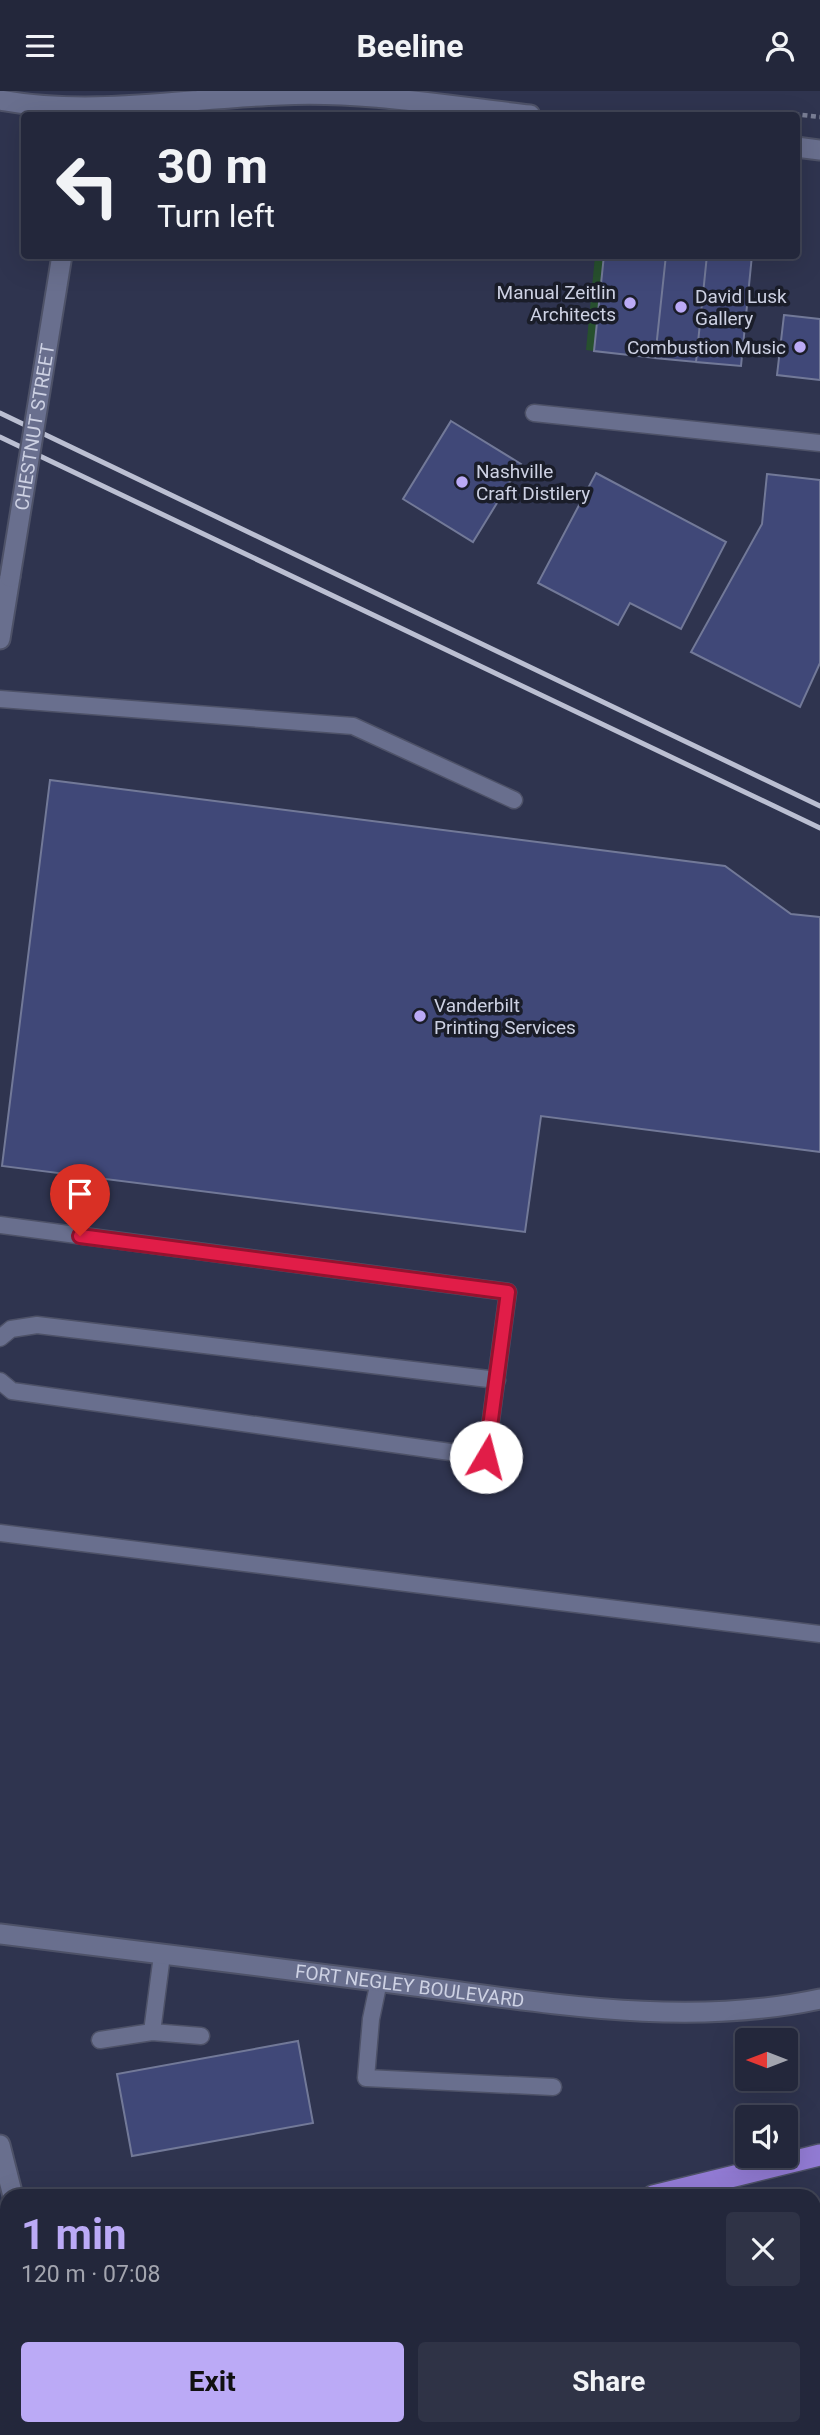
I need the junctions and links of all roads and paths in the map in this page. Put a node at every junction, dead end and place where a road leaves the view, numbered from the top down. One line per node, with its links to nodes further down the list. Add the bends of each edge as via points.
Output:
1 (0, 100): 2 (street)
2 (83, 105): 3 (street, via 353,95)
3 (503, 112)
4 (800, 115): 5 (path)
5 (820, 117)
6 (800, 148): 7 (street)
7 (820, 150)
8 (61, 259): 11 (street, CHESTNUT STREET, bridge)
9 (534, 413): 10 (lane)
10 (820, 443)
11 (3, 604): 12 (street, CHESTNUT STREET)
12 (0, 639)
13 (0, 699): 14 (lane, via 353,726)
14 (514, 800)
15 (0, 1226): 17 (lane, via 508,1292)
16 (0, 1338): 17 (lane, via 11,1329 37,1325)
17 (497, 1380): 18 (lane, via 486,1457 12,1391)
18 (0, 1381)
19 (0, 1533): 20 (lane)
20 (820, 1633)
21 (0, 1934): 22 (street, FORT NEGLEY BOULEVARD)
22 (162, 1955): 23 (street, FORT NEGLEY BOULEVARD); 25 (lane)
23 (379, 1982): 24 (street, FORT NEGLEY BOULEVARD, via 567,2006 673,2014 788,2006); 28 (lane, via 366,2078)
24 (820, 1999)
25 (152, 2032): 26 (lane); 27 (lane)
26 (201, 2036)
27 (100, 2040)
28 (553, 2087)
29 (0, 2145): 31 (street)
30 (820, 2155): 32 (highway)
31 (11, 2189)
32 (682, 2189)

